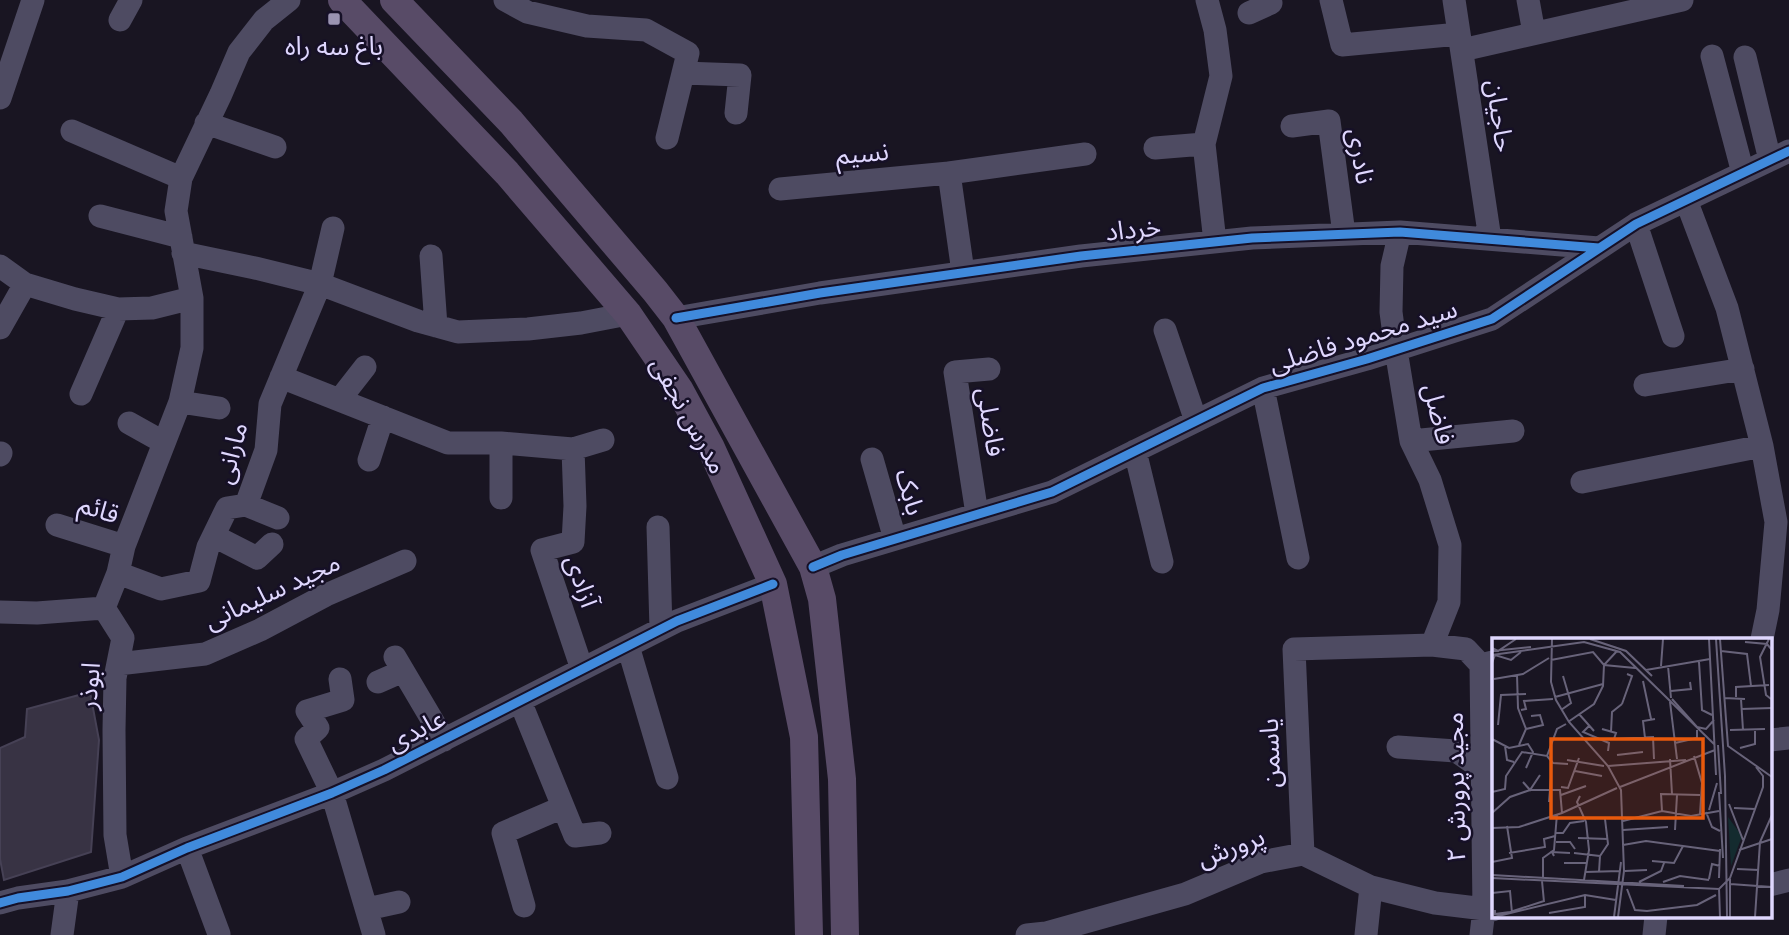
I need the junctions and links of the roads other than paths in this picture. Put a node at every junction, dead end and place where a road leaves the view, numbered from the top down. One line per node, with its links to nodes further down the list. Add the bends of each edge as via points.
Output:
1 (32, 0): 24 (street)
2 (131, 0): 16 (street)
3 (289, 0): 26 (street, via 264,20 239,52)
4 (342, 0): 23 (main road, مدرس نجفی)
5 (394, 0): 19 (main road, مدرس نجفی)
6 (505, 0): 22 (street, via 527,12 587,26 646,30 688,53)
7 (1207, 0): 30 (street, via 1221,76)
8 (1270, 0): 15 (street)
9 (1331, 0): 18 (street, via 1342,45)
10 (1454, 0): 18 (street, حاجیان)
11 (1528, 0): 17 (street)
12 (1682, 0): 13 (street)
13 (1649, 4): 14 (street)
14 (1601, 9): 17 (street)
15 (1250, 13)
16 (120, 20)
17 (1534, 33): 18 (street)
18 (1460, 42): 45 (street, حاجیان)
19 (445, 53): 23 (main road); 57 (main road, مدرس نجفی, via 511,122)
20 (1712, 56): 36 (street)
21 (1745, 57): 34 (street)
22 (683, 73): 25 (street, via 740,75); 29 (street)
23 (419, 82): 56 (main road, مدرس نجفی, via 507,173)
24 (0, 98)
25 (736, 113)
26 (206, 123): 31 (street); 37 (street)
27 (1292, 126): 44 (street, نادری, via 1329,121)
28 (72, 131): 37 (street)
29 (667, 138)
30 (1204, 144): 32 (street); 46 (street)
31 (275, 147)
32 (1154, 148)
33 (1085, 154): 35 (street, نسیم)
34 (1780, 156): 36 (street, سید محمود فاضلی)
35 (950, 173): 38 (street, نسیم); 51 (street)
36 (1743, 173): 39 (street, سید محمود فاضلی)
37 (181, 178): 47 (street, via 176,211)
38 (780, 189)
39 (1686, 200): 41 (street, سید محمود فاضلی); 65 (street, via 1727,307)
40 (100, 216): 47 (street)
41 (1636, 224): 48 (street, سید محمود فاضلی); 61 (street)
42 (333, 228): 53 (street, مارانی)
43 (1399, 232): 44 (street, خرداد); 45 (street, خرداد); 62 (street, فاضل, via 1391,277)
44 (1344, 234): 46 (street, خرداد)
45 (1489, 239): 48 (street, خرداد)
46 (1215, 242): 51 (street, خرداد)
47 (182, 245): 53 (street); 54 (street)
48 (1599, 248): 62 (street, سید محمود فاضلی, via 1492,319)
49 (430, 256): 58 (street)
50 (0, 266): 52 (street)
51 (963, 272): 57 (street, خرداد)
52 (24, 284): 55 (street); 59 (street)
53 (320, 284): 58 (street); 66 (street, مارانی)
54 (192, 298): 55 (street, via 152,308); 71 (street, via 192,348)
55 (118, 309): 69 (street)
56 (628, 314): 58 (street, via 528,329 458,332); 103 (main road, مدرس نجفی, via 705,436)
57 (676, 318): 101 (main road, مدرس نجفی)
58 (436, 326)
59 (0, 328)
60 (1165, 330): 74 (street)
61 (1674, 336)
62 (1396, 350): 68 (street, سید محمود فاضلی); 78 (street, فاضل)
63 (365, 367): 70 (street)
64 (989, 369): 89 (street, فاضلی, via 955,372)
65 (1743, 369): 67 (street); 81 (street)
66 (281, 377): 70 (street); 88 (street, مارانی, via 271,404 267,450)
67 (1645, 385)
68 (1263, 388): 74 (street, سید محمود فاضلی); 97 (street)
69 (81, 394)
70 (340, 399): 73 (street)
71 (180, 402): 72 (street); 79 (street)
72 (219, 408)
73 (383, 417): 80 (street, via 448,443); 85 (street)
74 (1196, 421): 83 (street, سید محمود فاضلی)
75 (129, 423): 79 (street)
76 (1513, 432): 78 (street)
77 (603, 440): 82 (street)
78 (1411, 441): 108 (street, فاضل, via 1430,480 1450,545 1449,602)
79 (163, 442): 96 (street)
80 (501, 443): 82 (street); 87 (street)
81 (1762, 446): 86 (street); 98 (street)
82 (573, 449): 112 (street, آزادی, via 573,542 542,550)
83 (1135, 451): 89 (street, سید محمود فاضلی, via 1052,492); 100 (street)
84 (872, 459): 94 (street, بابک)
85 (369, 460)
86 (1582, 482)
87 (501, 498)
88 (246, 505): 90 (street); 93 (street, مارانی, via 227,509)
89 (977, 514): 94 (street, سید محمود فاضلی)
90 (278, 518)
91 (57, 525): 96 (street, قائم)
92 (658, 527): 106 (street)
93 (214, 536): 95 (street, via 257,558); 102 (street, مارانی, via 198,582 161,589)
94 (895, 539): 101 (street, سید محمود فاضلی)
95 (272, 544)
96 (124, 546): 102 (street)
97 (1298, 558)
98 (1781, 559): 107 (street)
99 (405, 561): 110 (street, مجید سلیمانی, via 205,654)
100 (1162, 562)
101 (813, 567): 139 (main road, مدرس نجفی, via 822,599 842,779)
102 (118, 573): 104 (street)
103 (773, 584): 106 (street, عابدی); 138 (main road, مدرس نجفی, via 804,737)
104 (104, 608): 105 (street); 110 (street, ابوذر, via 123,638)
105 (0, 612)
106 (661, 629): 109 (street, عابدی)
107 (1762, 638)
108 (1432, 645): 111 (street, via 1466,649); 124 (street, یاسمن, via 1294,649)
109 (628, 646): 112 (street, عابدی); 119 (street)
110 (118, 664): 125 (street, ابوذر, via 115,835)
111 (1487, 664): 118 (street, مجید پرورش ۲)
112 (582, 669): 115 (street, عابدی)
113 (340, 679): 120 (street, via 343,700 307,711 318,728 306,739)
114 (377, 682): 116 (street, via 399,664)
115 (520, 701): 116 (street, عابدی); 121 (street)
116 (444, 740): 120 (street, عابدی)
117 (1398, 747): 118 (street, via 1456,751)
118 (1488, 769): 134 (street, مجید پرورش ۲)
119 (667, 778)
120 (332, 793): 123 (street, عابدی); 133 (street)
121 (563, 807): 122 (street, via 575,836); 132 (street, via 503,833)
122 (600, 833)
123 (187, 848): 125 (street, عابدی); 135 (street)
124 (1303, 854): 128 (street, پرورش); 140 (street, پرورش, via 1261,862 1185,894)
125 (122, 877): 129 (street, عابدی)
126 (1789, 880): 127 (street)
127 (1772, 884)
128 (1371, 887): 134 (street, پرورش); 141 (street)
129 (68, 891): 131 (street, عابدی); 136 (street)
130 (399, 902): 133 (street)
131 (0, 903)
132 (524, 906)
133 (367, 909): 137 (street)
134 (1489, 910): 142 (street, مجید پرورش ۲)
135 (219, 934)
136 (62, 935)
137 (374, 935)
138 (809, 935)
139 (845, 935)
140 (1027, 935)
141 (1366, 935)
142 (1481, 935)

